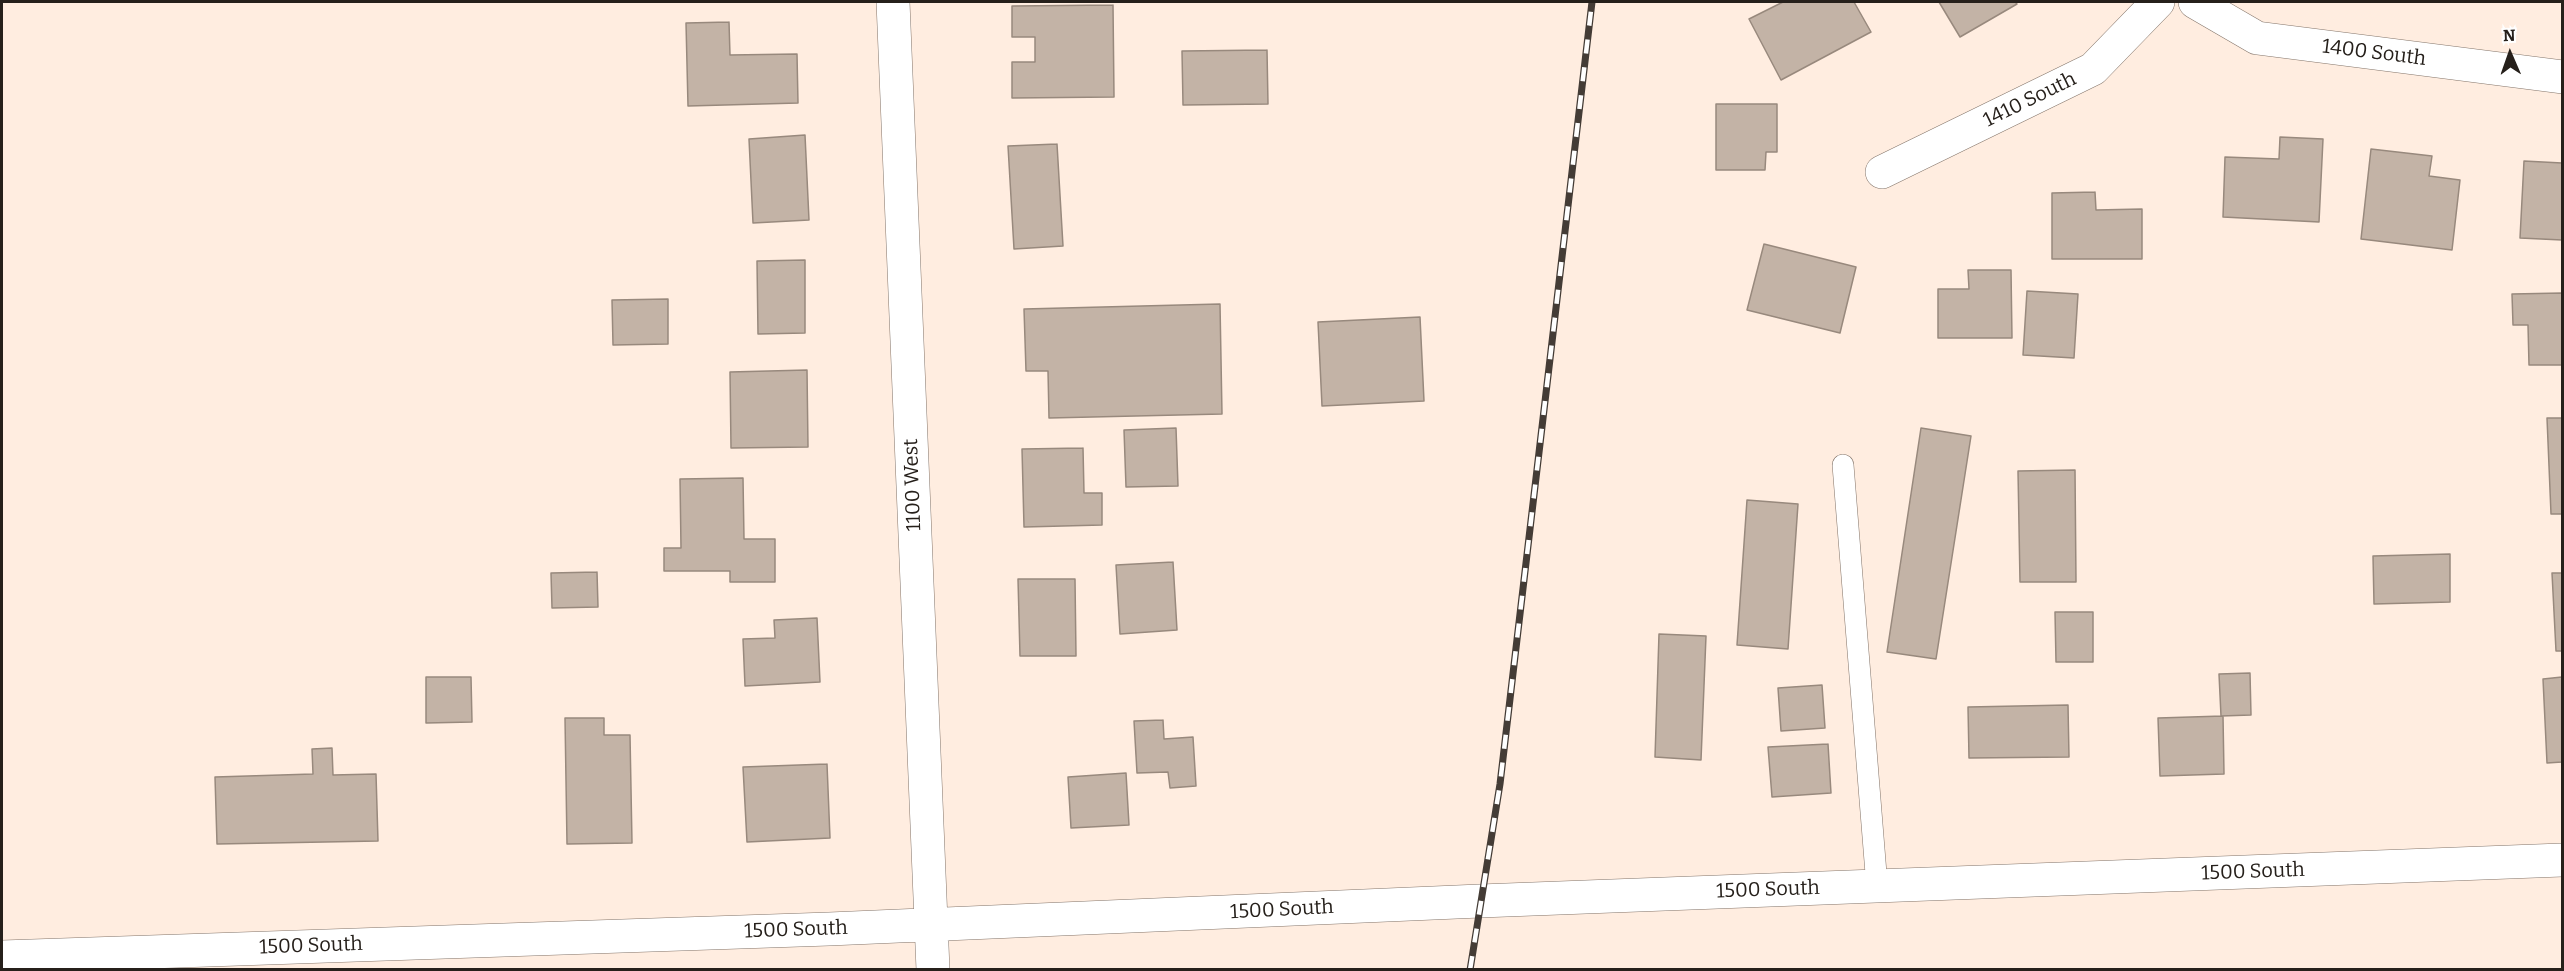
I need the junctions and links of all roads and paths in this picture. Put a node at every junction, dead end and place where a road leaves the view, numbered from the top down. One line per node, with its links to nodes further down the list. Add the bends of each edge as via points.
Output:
1 (893, 2): 9 (street, 1100 West)
2 (2158, 2): 5 (street, 1410 South, via 2093,69)
3 (2195, 2): 4 (street, 1400 South, via 2257,38)
4 (2562, 77)
5 (1882, 172)
6 (1843, 465): 8 (lane)
7 (2562, 861): 8 (street, 1500 South)
8 (1877, 886): 9 (street, 1500 South)
9 (931, 924): 11 (street, 1500 South); 12 (street, 1100 West)
10 (2, 957): 11 (street, 1500 South)
11 (47, 962)
12 (933, 969)

